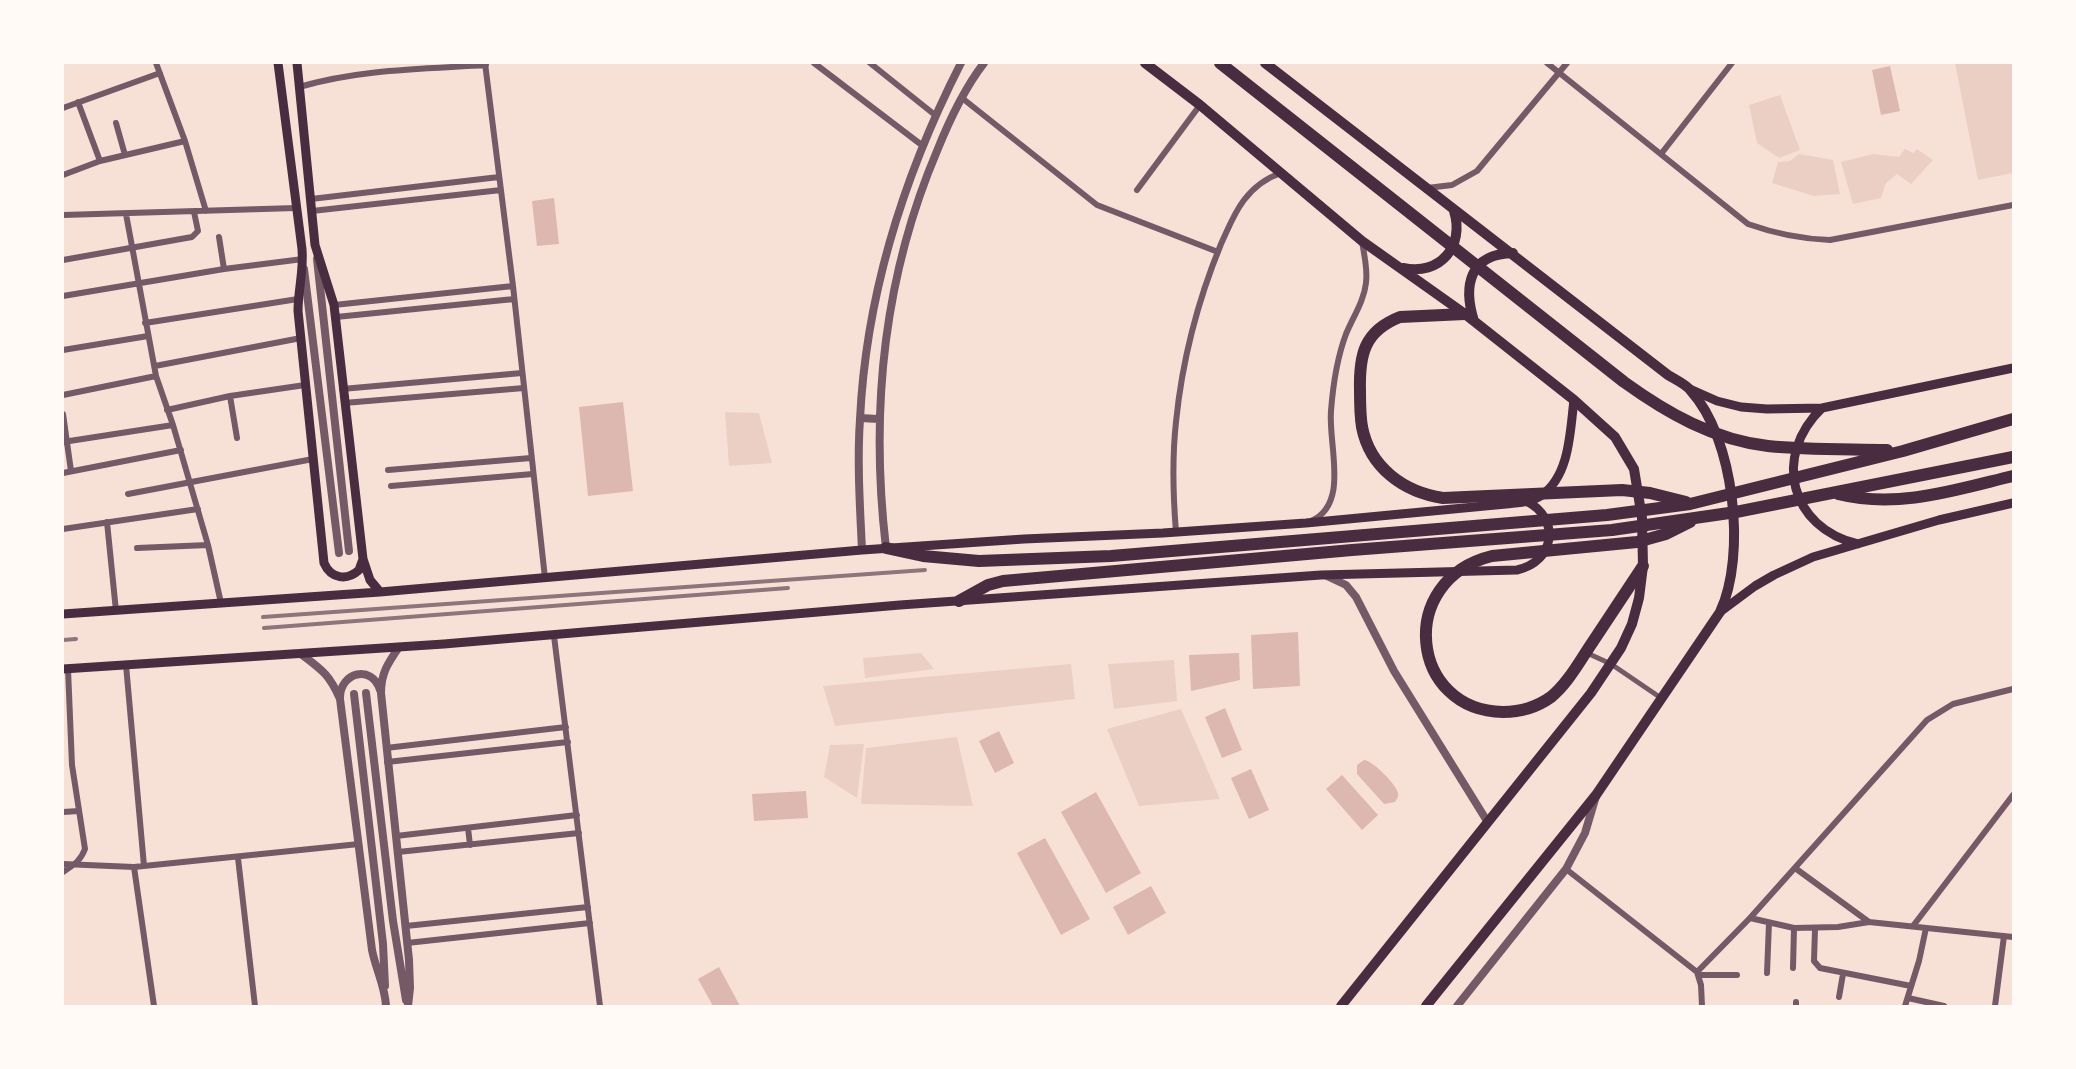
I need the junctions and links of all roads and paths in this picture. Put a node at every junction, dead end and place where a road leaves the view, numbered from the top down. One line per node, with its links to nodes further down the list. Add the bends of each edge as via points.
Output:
1 (156, 63): 15 (street)
2 (278, 63): 38 (main road)
3 (297, 63): 17 (main road)
4 (814, 63): 26 (street)
5 (870, 63): 22 (street)
6 (961, 63): 22 (street)
7 (984, 63): 18 (street)
8 (1145, 63): 20 (main road)
9 (1220, 63): 93 (highway, via 1624,382 1676,416 1711,432 1768,446)
10 (1265, 63): 33 (main road)
11 (1547, 63): 16 (street)
12 (1567, 63): 16 (street)
13 (1732, 63): 28 (street)
14 (485, 64): 17 (street, via 378,71); 32 (street)
15 (160, 73): 19 (street); 25 (street)
16 (1559, 73): 28 (street); 33 (street, via 1477,171 1452,185)
17 (300, 87): 36 (main road)
18 (962, 98): 24 (street); 51 (street, via 1097,205)
19 (78, 102): 21 (street); 29 (street)
20 (1200, 105): 30 (main road); 35 (street)
21 (63, 108)
22 (935, 115): 24 (street); 26 (street)
23 (116, 123): 27 (street)
24 (949, 123): 49 (street, via 926,178)
25 (185, 141): 27 (street); 39 (street)
26 (923, 146): 47 (street)
27 (125, 154): 29 (street)
28 (1661, 154): 37 (street, via 1748,224 1802,239 1858,236)
29 (100, 161): 31 (street)
30 (1281, 173): 46 (main road); 51 (street, via 1259,184 1244,200)
31 (63, 175)
32 (499, 177): 34 (street); 36 (street)
33 (1424, 188): 41 (main road)
34 (501, 190): 40 (street); 58 (street)
35 (1137, 190)
36 (311, 199): 40 (main road)
37 (2013, 205)
38 (296, 208): 39 (street); 53 (main road)
39 (206, 211): 42 (street)
40 (312, 211): 48 (main road)
41 (1454, 211): 52 (main road); 55 (main road, via 1457,236 1444,258 1422,269)
42 (194, 212): 43 (street); 50 (street, via 196,235)
43 (126, 214): 44 (street); 50 (street)
44 (63, 215)
45 (219, 237): 56 (street)
46 (1362, 241): 55 (main road); 112 (street, via 1367,271 1365,292 1346,335 1333,386 1333,494 1327,509)
47 (890, 242): 49 (street); 71 (street)
48 (315, 244): 62 (main road); 120 (street)
49 (905, 246): 72 (street, via 885,335)
50 (132, 247): 54 (street); 57 (street)
51 (1218, 252): 114 (street, via 1196,320 1179,399 1173,472)
52 (1513, 253): 64 (main road, via 1490,258 1473,274 1468,289); 78 (main road)
53 (303, 259): 56 (street); 60 (main road); 121 (street)
54 (63, 260)
55 (1396, 266): 64 (main road)
56 (224, 269): 57 (street)
57 (138, 282): 59 (street); 65 (street)
58 (513, 286): 61 (street); 62 (street)
59 (63, 296)
60 (298, 299): 65 (street); 67 (main road)
61 (514, 299): 63 (street); 73 (street)
62 (334, 305): 63 (main road)
63 (336, 317): 77 (main road)
64 (1470, 317): 81 (main road); 108 (highway, via 1400,317 1383,325 1369,339 1360,366 1360,416 1371,452 1395,480 1430,496 1622,490)
65 (145, 323): 66 (street)
66 (148, 336): 68 (street); 69 (street)
67 (301, 338): 69 (street); 75 (main road)
68 (63, 350)
69 (155, 366): 74 (street)
70 (2013, 368): 83 (main road)
71 (865, 369): 72 (street); 86 (street)
72 (882, 371): 87 (street)
73 (522, 373): 76 (street); 77 (street)
74 (156, 376): 79 (street); 84 (street)
75 (305, 385): 80 (street); 96 (main road)
76 (524, 388): 82 (street); 95 (street)
77 (342, 389): 82 (main road)
78 (1690, 389): 83 (main road, via 1741,407); 130 (main road, via 1714,430 1731,492 1733,556 1727,597)
79 (63, 395)
80 (230, 396): 84 (street); 90 (street)
81 (1574, 400): 106 (main road, via 1560,472 1540,496); 123 (main road, via 1614,437 1634,469 1642,518)
82 (344, 403): 122 (main road)
83 (1821, 408): 116 (main road, via 1796,445 1795,489 1819,526 1845,541)
84 (167, 410): 89 (street)
85 (63, 414): 91 (street)
86 (860, 418): 87 (street); 119 (street)
87 (879, 419): 118 (street)
88 (2013, 419): 93 (highway)
89 (173, 425): 91 (street); 92 (street)
90 (237, 438)
91 (65, 442): 98 (street)
92 (181, 450): 98 (street); 102 (street)
93 (1903, 451): 108 (highway)
94 (2013, 457): 104 (highway)
95 (531, 458): 97 (street); 100 (street)
96 (313, 459): 102 (street); 122 (main road, via 324,563 330,572 345,578 359,570)
97 (388, 470)
98 (71, 471): 99 (street)
99 (63, 473)
100 (533, 474): 103 (street); 125 (street)
101 (2013, 476): 104 (highway, via 1909,499 1875,500)
102 (190, 482): 105 (street); 109 (street)
103 (391, 486)
104 (1834, 493): 110 (highway)
105 (128, 494)
106 (1526, 501): 112 (main road); 124 (main road, via 1544,515 1550,536 1542,556 1524,568)
107 (2013, 503): 116 (main road)
108 (1690, 504): 118 (highway, via 1571,519 1112,556 978,561)
109 (198, 509): 111 (street); 115 (street)
110 (1696, 518): 127 (highway, via 1549,536 1003,581); 134 (highway, via 1666,534 1637,542 1474,561 1449,577 1435,596 1427,619 1428,655 1438,676 1453,694 1473,706 1495,711 1519,710 1540,703 1559,689)
111 (107, 522): 113 (street); 129 (street)
112 (1306, 523): 114 (main road)
113 (63, 529)
114 (1176, 532): 118 (main road)
115 (208, 544): 117 (street); 128 (street)
116 (1860, 544): 130 (main road, via 1793,566 1755,586)
117 (137, 548)
118 (886, 548): 119 (main road)
119 (862, 550): 125 (main road)
120 (349, 551)
121 (339, 553)
122 (363, 559): 126 (main road, via 367,574)
123 (1643, 566): 134 (highway); 136 (main road, via 1632,624)
124 (1321, 575): 127 (main road); 156 (street, via 1340,580 1356,597 1394,671)
125 (545, 578): 126 (main road)
126 (380, 592): 128 (main road)
127 (959, 601): 132 (main road)
128 (221, 603): 129 (main road)
129 (116, 610): 131 (main road)
130 (1720, 612): 144 (main road)
131 (63, 614)
132 (554, 636): 133 (main road); 145 (street)
133 (399, 647): 135 (main road); 141 (street, via 384,669)
134 (1586, 652): 136 (street)
135 (301, 654): 137 (main road); 143 (street, via 323,670)
136 (1611, 664): 144 (street); 156 (main road)
137 (126, 665): 138 (main road); 166 (street)
138 (65, 669): 149 (street)
139 (2013, 689): 168 (street, via 1953,704 1927,720)
140 (366, 693): 197 (street)
141 (381, 693): 143 (street, via 371,677 352,675 340,690); 147 (street)
142 (354, 694): 190 (street)
143 (340, 699): 160 (street)
144 (1661, 699): 151 (main road)
145 (566, 727): 146 (street); 147 (street)
146 (568, 742): 148 (street); 155 (street)
147 (386, 748): 148 (street)
148 (387, 762): 159 (street)
149 (72, 765): 150 (street); 153 (street)
150 (63, 766)
151 (1596, 795): 169 (street, via 1586,833); 200 (main road)
152 (2013, 795): 177 (street)
153 (79, 811): 154 (street); 165 (street, via 85,849)
154 (63, 812)
155 (577, 816): 157 (street); 158 (street)
156 (1487, 821): 199 (main road)
157 (468, 828): 159 (street); 161 (street)
158 (579, 833): 161 (street); 171 (street)
159 (396, 836): 162 (street)
160 (359, 844): 163 (street); 190 (street, via 376,968)
161 (470, 845): 162 (street)
162 (398, 852): 176 (street)
163 (238, 858): 166 (street); 195 (street)
164 (63, 864): 165 (street)
165 (76, 864): 167 (street); 170 (street)
166 (144, 866): 167 (street)
167 (134, 867): 194 (street)
168 (1796, 868): 172 (street); 173 (street)
169 (1566, 869): 186 (street); 201 (street)
170 (63, 872)
171 (588, 907): 174 (street); 176 (street)
172 (1750, 918): 175 (street); 186 (street)
173 (1869, 922): 177 (street); 180 (street)
174 (590, 923): 183 (street); 198 (street)
175 (1769, 923): 178 (street); 185 (street)
176 (406, 926): 183 (street)
177 (1913, 926): 179 (street)
178 (1794, 928): 180 (street); 184 (street)
179 (1926, 928): 181 (street); 189 (street)
180 (1815, 929): 187 (street, via 1816,965 1824,971)
181 (2004, 936): 182 (street); 206 (street)
182 (2013, 937)
183 (407, 943): 197 (street)
184 (1793, 968)
185 (1767, 973)
186 (1698, 974): 188 (street); 191 (street)
187 (1843, 974): 189 (street); 192 (street)
188 (1737, 975)
189 (1911, 986): 193 (street)
190 (385, 988): 196 (street)
191 (1701, 997): 202 (street); 203 (street)
192 (1839, 997)
193 (1908, 998): 204 (street); 205 (street)
194 (154, 1006)
195 (255, 1006)
196 (386, 1006)
197 (407, 1006)
198 (600, 1006)
199 (1341, 1006)
200 (1426, 1006)
201 (1457, 1006)
202 (1694, 1006)
203 (1702, 1006)
204 (1905, 1006)
205 (1944, 1006)
206 (1995, 1006)

